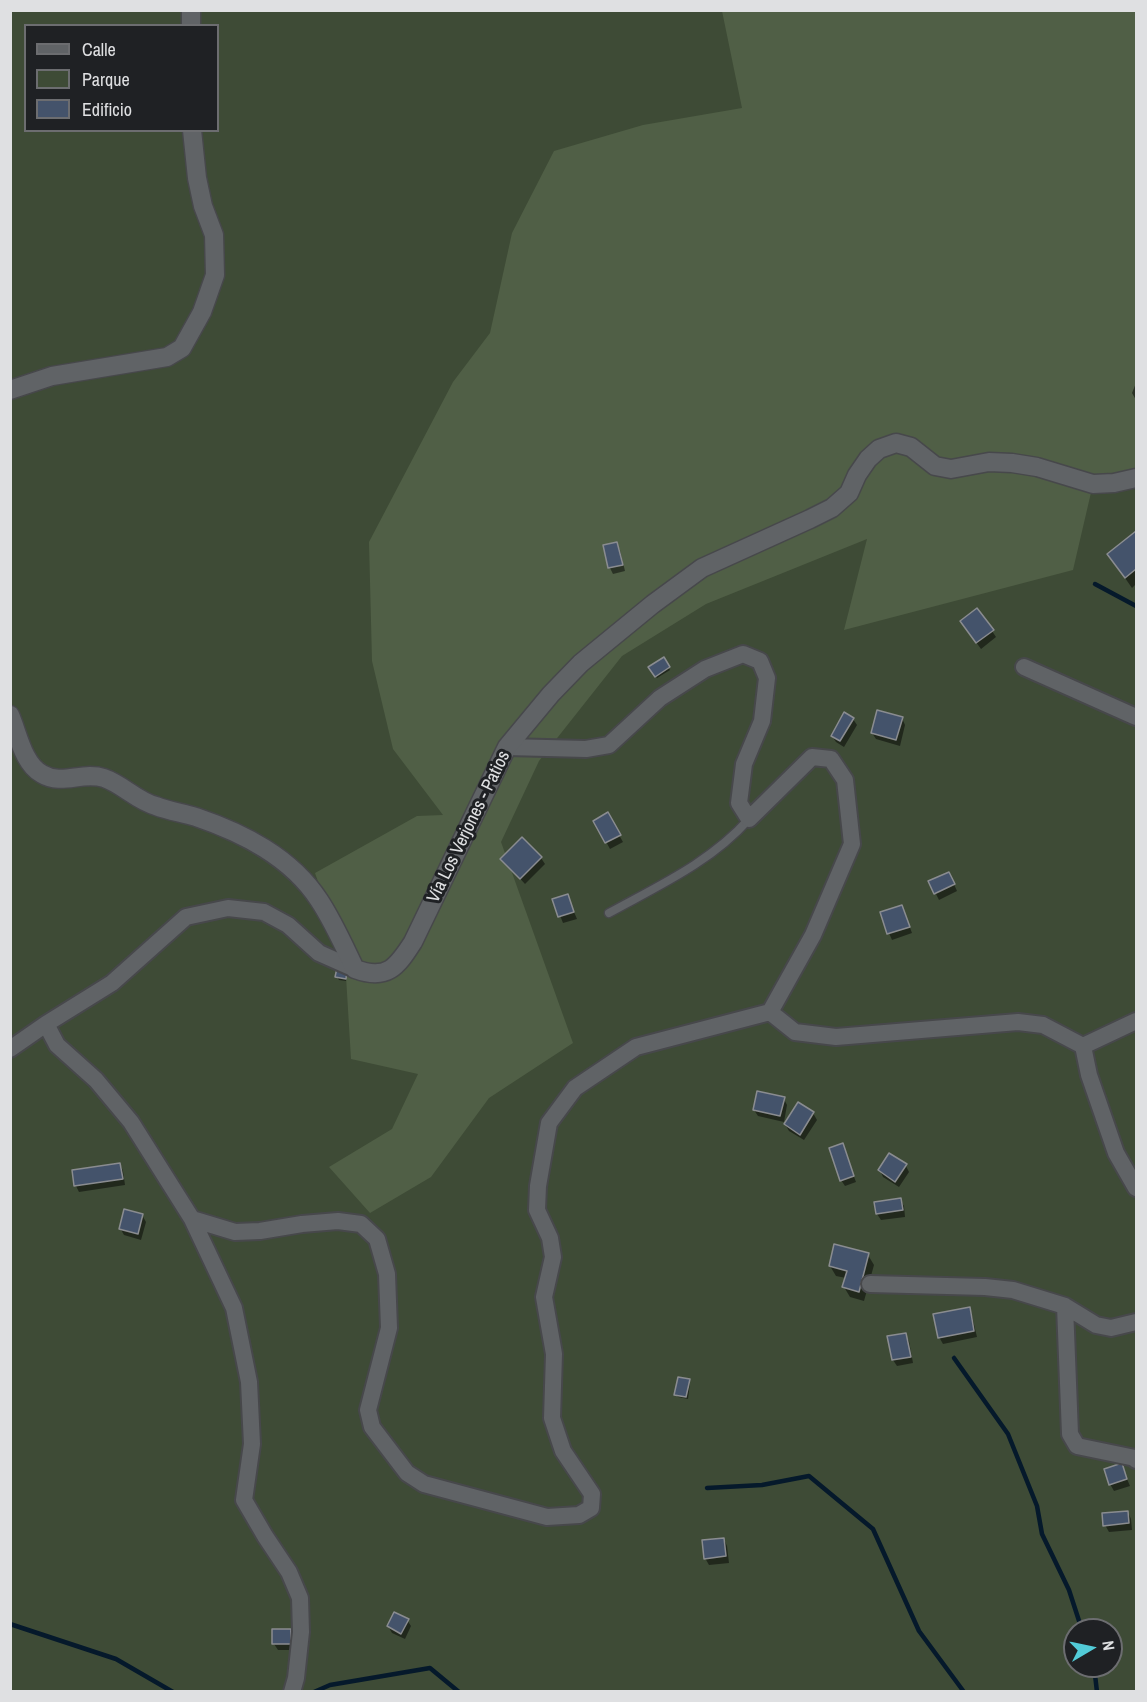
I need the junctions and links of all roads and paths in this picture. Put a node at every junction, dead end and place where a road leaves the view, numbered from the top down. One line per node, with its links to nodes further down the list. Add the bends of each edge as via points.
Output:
1 (192, 132): 2 (street, via 197,178 214,235 215,275 202,312 182,348 167,357 52,376)
2 (10, 390)
3 (1137, 478): 7 (street, Vía Los Verjones - Patios, via 1093,484 1012,463 988,462 951,469 935,466 911,447 896,443 879,449 868,459 849,492 832,508 702,568 653,604 581,663)
4 (1024, 667): 6 (street)
5 (10, 715): 10 (street, via 29,762 40,774 54,779 95,776 109,780 153,806 228,829 289,865 320,900)
6 (1137, 717)
7 (507, 747): 8 (street, via 586,749 609,745 660,698 705,669 743,654 760,661 767,678 762,721 744,764 740,803); 10 (street, Vía Los Verjones - Patios, via 413,942 398,965 386,972)
8 (749, 819): 9 (lane, via 733,837 689,869); 11 (street, via 812,757 831,759 845,780 852,844 813,935)
9 (609, 913)
10 (355, 969): 13 (street, via 319,953 288,925 264,912 228,908 186,917 112,983)
11 (770, 1012): 14 (street, via 795,1032 836,1037 1018,1022 1043,1025); 17 (street, via 636,1047 575,1088 549,1123 537,1210 550,1238 553,1257 544,1297 554,1354 552,1418 563,1451 592,1494 591,1508 579,1515 547,1517 424,1484 407,1473 372,1427 368,1410 389,1328 387,1274 377,1239 361,1224 338,1221 235,1232)
12 (1137, 1021): 14 (street)
13 (46, 1024): 15 (street); 17 (street, via 57,1045 96,1080 131,1122)
14 (1083, 1046): 16 (street, via 1116,1153)
15 (10, 1049)
16 (1137, 1188)
17 (192, 1219): 22 (street, via 234,1308 249,1382 252,1444 244,1500 290,1572 300,1598 301,1632)
18 (870, 1284): 19 (street, via 1004,1289)
19 (1065, 1306): 20 (street, via 1096,1325 1111,1328); 21 (street, via 1070,1434 1077,1446)
20 (1137, 1322)
21 (1137, 1460)
22 (292, 1692)

